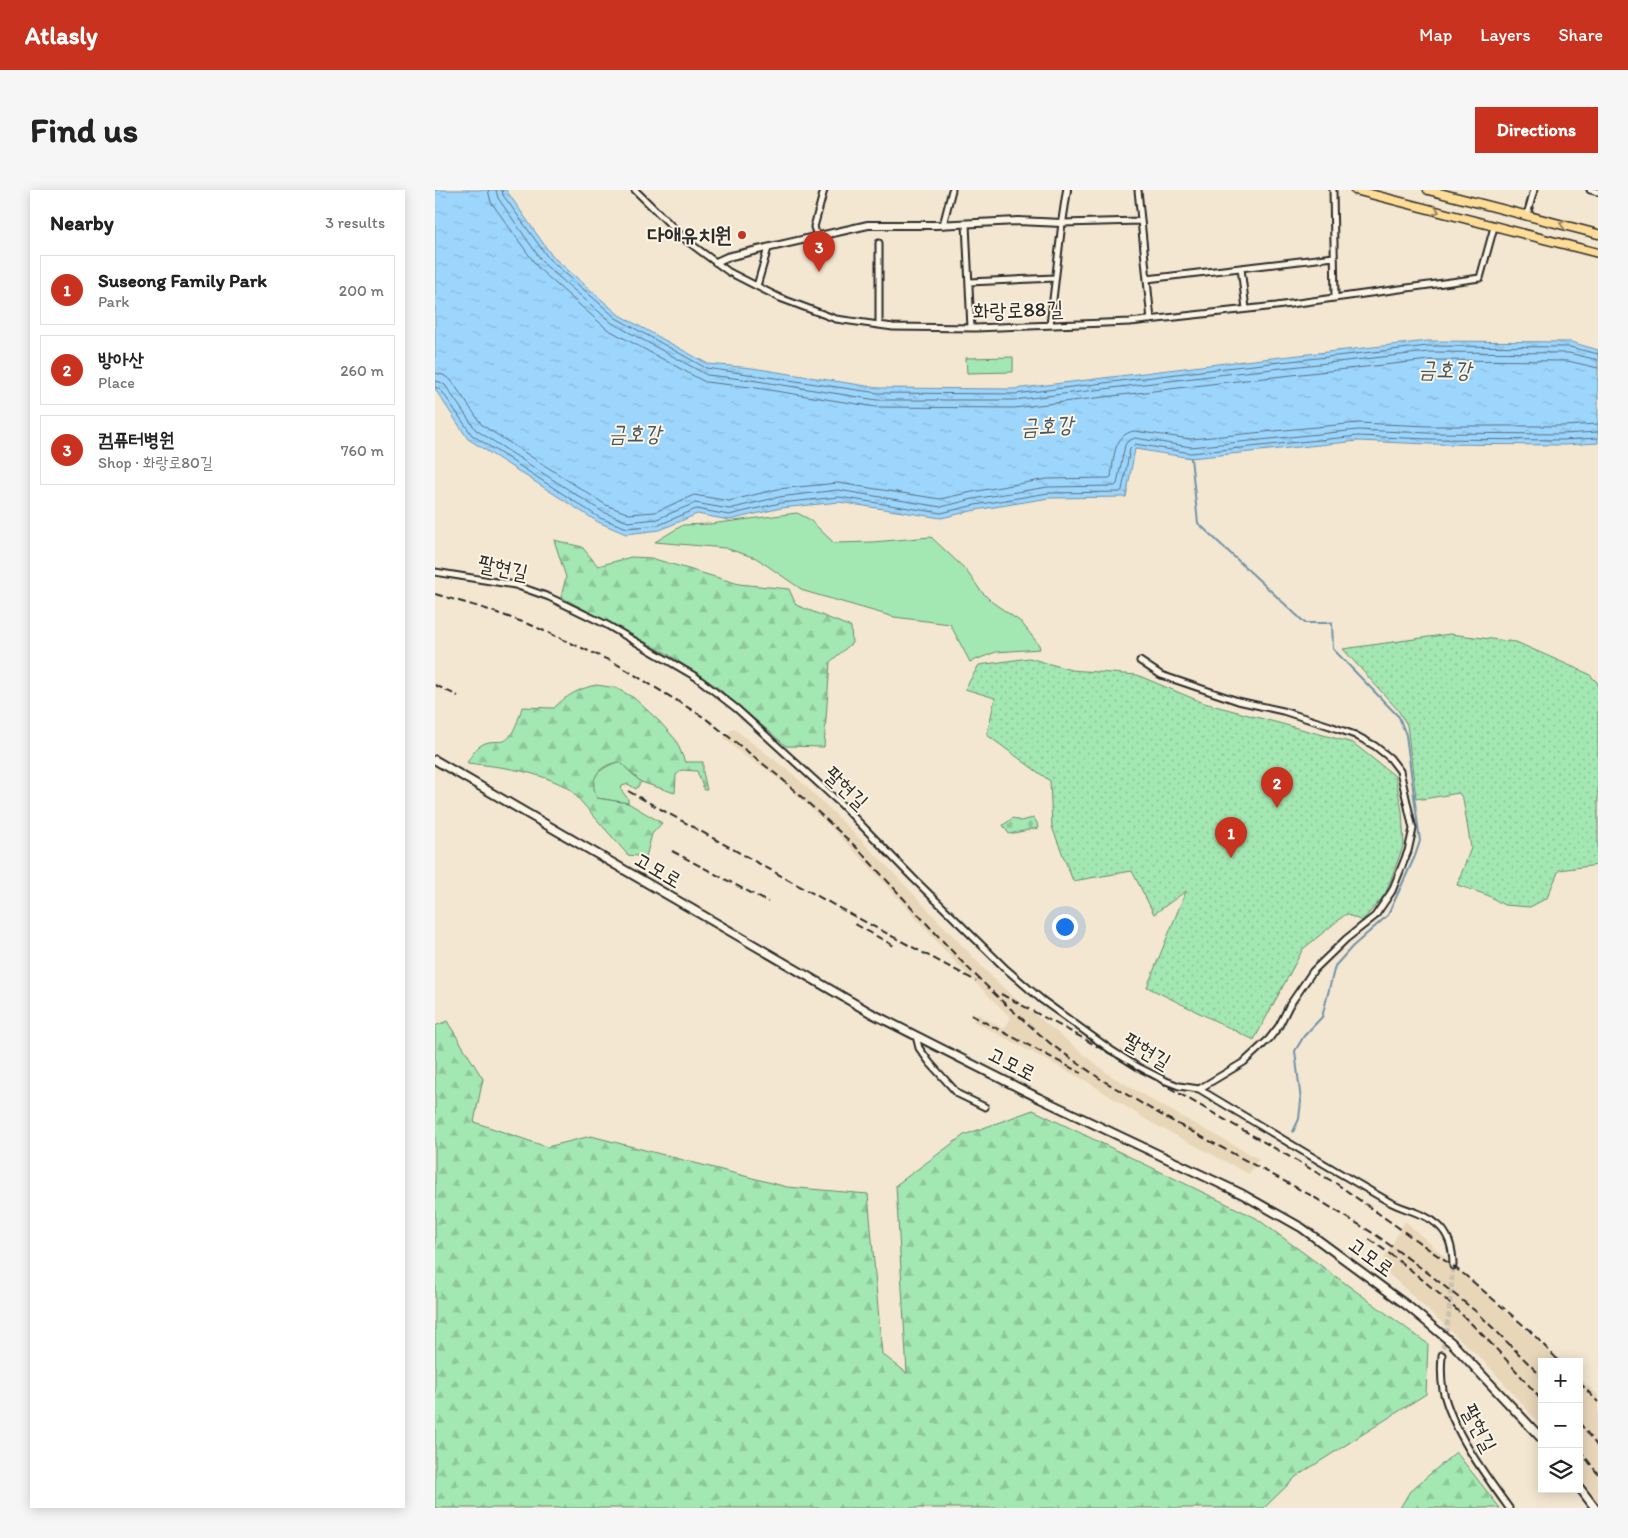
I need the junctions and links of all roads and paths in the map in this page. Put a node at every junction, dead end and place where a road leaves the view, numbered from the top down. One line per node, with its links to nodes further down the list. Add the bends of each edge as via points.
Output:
1 (635, 190): 24 (street, 화랑로88길, via 687,241)
2 (824, 190): 19 (street, via 814,227)
3 (952, 190): 16 (street)
4 (1067, 190): 14 (street)
5 (1138, 190): 13 (street)
6 (1333, 190): 23 (street)
7 (1355, 190): 17 (main road, one-way to 17)
8 (1428, 190): 12 (main road)
9 (1534, 190): 12 (street)
10 (1590, 190): 11 (street)
11 (1598, 192)
12 (1527, 215): 18 (main road, one-way to 12)
13 (1141, 221): 14 (street); 27 (street)
14 (1062, 223): 15 (street); 26 (street)
15 (966, 224): 16 (street); 28 (street)
16 (943, 225): 19 (street, via 868,225)
17 (1494, 227): 22 (main road); 30 (street, 화랑로88길, via 1480,278)
18 (1598, 234)
19 (817, 236): 21 (street)
20 (879, 244): 33 (street)
21 (770, 247): 24 (street); 29 (street)
22 (1598, 253)
23 (1334, 257): 25 (street); 30 (street)
24 (716, 262): 29 (street, 화랑로88길)
25 (1241, 268): 27 (street); 31 (street)
26 (1055, 278): 28 (street); 34 (street)
27 (1147, 279): 32 (street)
28 (969, 282): 35 (street)
29 (757, 286): 33 (street, 화랑로88길, via 836,319)
30 (1335, 298): 31 (street, 화랑로88길)
31 (1246, 309): 32 (street, 화랑로88길)
32 (1151, 320): 34 (street, 화랑로88길)
33 (879, 325): 35 (street, 화랑로88길)
34 (1050, 325): 35 (street, 화랑로88길)
35 (971, 328)
36 (435, 572): 40 (street, 팔현길, via 515,585 549,597 607,625 696,677 737,709 841,805 1006,969 1042,1000 1155,1077)
37 (1140, 661): 40 (street, via 1161,675 1238,701 1331,726 1375,746 1400,771 1413,829 1392,890 1375,916 1313,971 1279,1026 1265,1042 1244,1062)
38 (435, 760): 39 (main road, 고모로)
39 (916, 1036): 41 (street, via 919,1048 958,1094); 44 (main road, 고모로, via 1242,1194 1302,1228 1452,1343)
40 (1199, 1089): 42 (street, 팔현길, via 1390,1202 1437,1223 1449,1240)
41 (985, 1107)
42 (1453, 1266)
43 (1442, 1355): 46 (street, 팔현길, via 1442,1381 1449,1410 1488,1479)
44 (1538, 1435)
45 (1583, 1492): 47 (main road)
46 (1509, 1508)
47 (1595, 1508)

